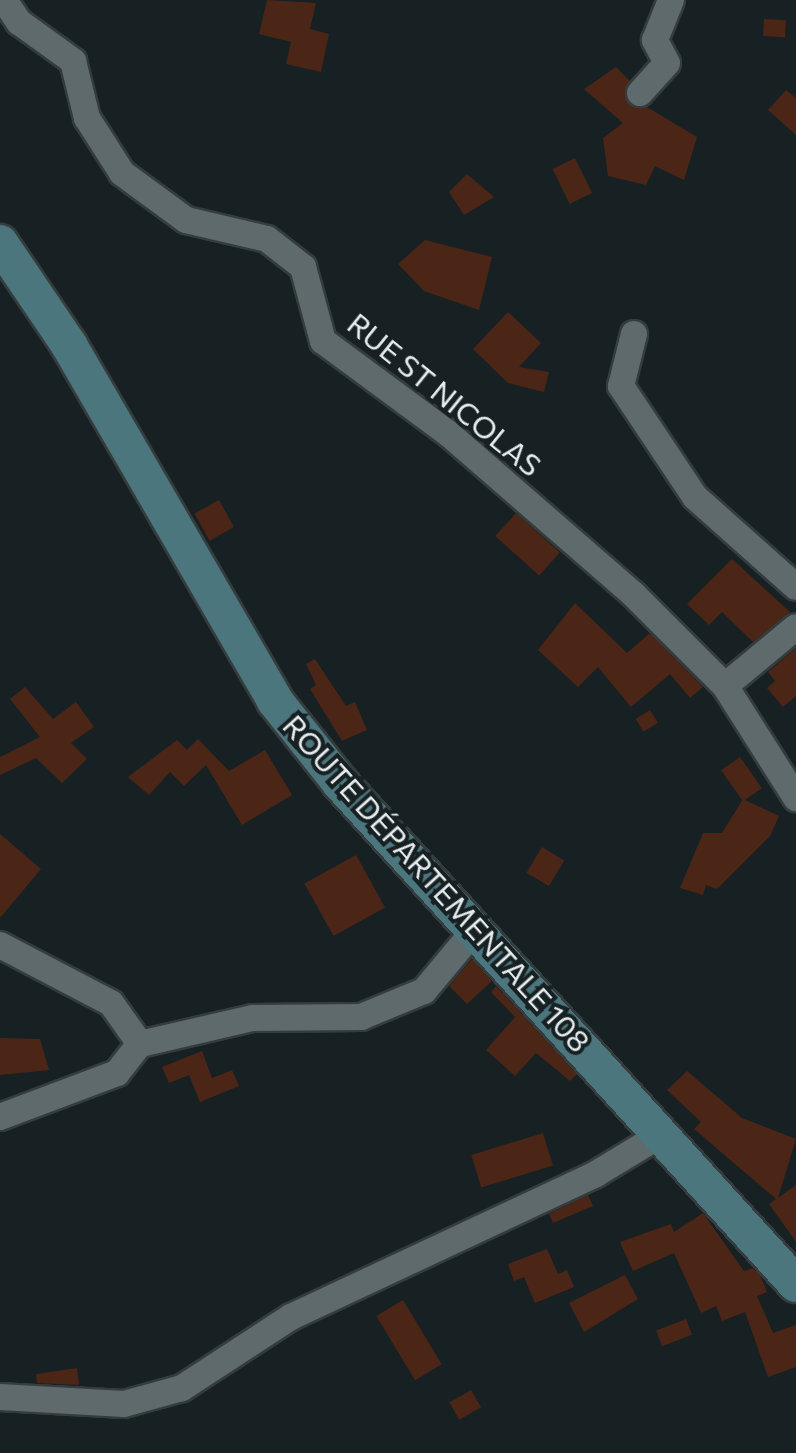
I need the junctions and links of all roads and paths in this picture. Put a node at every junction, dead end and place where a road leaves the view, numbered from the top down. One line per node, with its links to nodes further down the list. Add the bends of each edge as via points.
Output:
1 (4, 0): 8 (street, RUE ST NICOLAS, via 19,22 73,61 87,118 122,173 186,220 267,239 303,267 323,341 549,519)
2 (671, 0): 3 (street, via 655,40 667,63)
3 (640, 93)
4 (0, 243): 10 (main road, ROUTE DÉPARTEMENTALE 108, via 69,345 275,701)
5 (634, 334): 6 (street, via 621,386 695,497)
6 (796, 587)
7 (796, 627): 8 (street)
8 (725, 686): 9 (street, RUE ST NICOLAS)
9 (796, 798)
10 (474, 931): 12 (street, via 424,991 361,1017 253,1018); 14 (main road, ROUTE DÉPARTEMENTALE 108)
11 (0, 945): 12 (street, via 111,1003)
12 (140, 1044): 13 (street, via 117,1073)
13 (0, 1117)
14 (662, 1134): 15 (main road, ROUTE DÉPARTEMENTALE 108); 16 (street, via 596,1174 291,1317 182,1388 124,1404)
15 (796, 1284)
16 (0, 1397)

